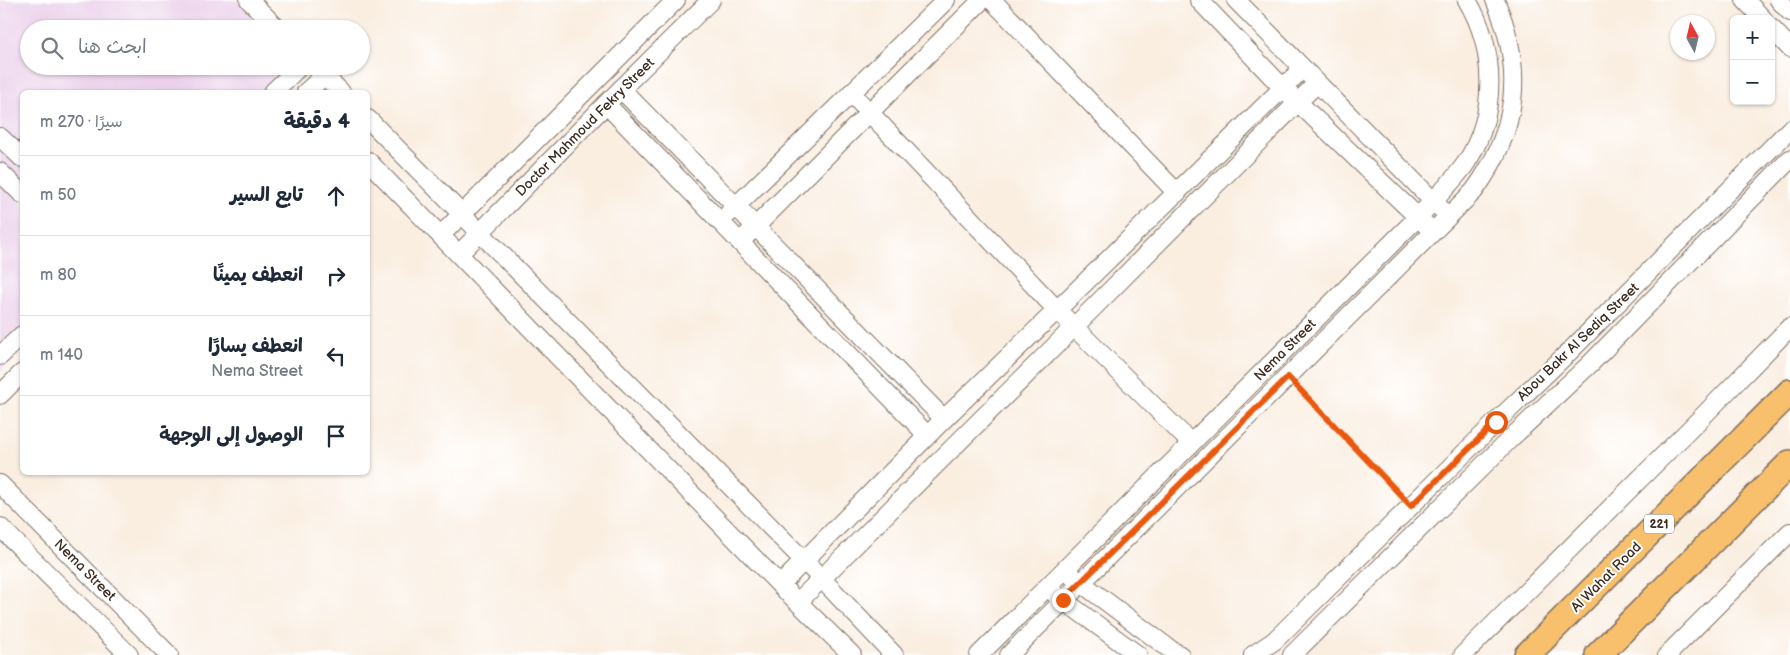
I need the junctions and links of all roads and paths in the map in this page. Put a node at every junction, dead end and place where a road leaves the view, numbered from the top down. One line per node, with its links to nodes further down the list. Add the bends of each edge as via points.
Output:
1 (249, 0): 15 (street)
2 (676, 0): 45 (street, Doctor Mahmoud Fekry Street)
3 (711, 0): 25 (street, Doctor Mahmoud Fekry Street)
4 (946, 0): 30 (street)
5 (982, 0): 33 (street)
6 (992, 0): 42 (street)
7 (1199, 0): 24 (street)
8 (1236, 0): 18 (street)
9 (1467, 0): 43 (street, Nema Street, via 1480,25 1489,59 1486,113 1467,161)
10 (1496, 0): 47 (street, Nema Street, via 1511,48 1512,109 1494,161 1474,192)
11 (1745, 0): 14 (street)
12 (1778, 0): 13 (street)
13 (1790, 12)
14 (1759, 15)
15 (269, 20)
16 (1775, 32): 17 (street)
17 (1790, 48)
18 (1302, 69): 23 (street); 24 (street)
19 (291, 75): 22 (street)
20 (317, 75): 28 (street)
21 (324, 75): 29 (street)
22 (286, 80): 26 (street); 27 (street)
23 (1317, 83): 31 (street); 43 (street)
24 (1283, 88): 31 (street); 42 (street)
25 (621, 89): 32 (street, Doctor Mahmoud Fekry Street); 44 (street)
26 (275, 90)
27 (298, 90)
28 (307, 90)
29 (339, 90)
30 (851, 93): 33 (street); 44 (street)
31 (1298, 102): 46 (street); 56 (street)
32 (606, 104): 48 (street); 50 (street, Doctor Mahmoud Fekry Street)
33 (870, 112): 49 (street); 55 (street)
34 (370, 121): 45 (street)
35 (1790, 129): 69 (street, Abou Bakr Al Sediq Street)
36 (0, 137): 37 (street)
37 (20, 156)
38 (1790, 160): 89 (street, Abou Bakr Al Sediq Street, via 1590,364)
39 (370, 163): 52 (street)
40 (0, 172): 41 (street)
41 (20, 192)
42 (1178, 193): 55 (street)
43 (1433, 201): 46 (street, Nema Street); 47 (street)
44 (736, 206): 48 (street); 49 (street)
45 (463, 214): 50 (street); 52 (street, Doctor Mahmoud Fekry Street)
46 (1418, 217): 51 (street); 66 (street, Nema Street)
47 (1449, 217): 51 (street, Nema Street)
48 (720, 222): 53 (street)
49 (756, 227): 53 (street); 64 (street)
50 (481, 232): 54 (street, Doctor Mahmoud Fekry Street); 72 (street)
51 (1434, 232): 61 (street, Nema Street)
52 (441, 236): 54 (street)
53 (740, 243): 65 (street)
54 (459, 254): 76 (street)
55 (1057, 310): 56 (street); 64 (street)
56 (1074, 327): 66 (street); 74 (street)
57 (1790, 327): 90 (street)
58 (20, 337): 59 (street)
59 (0, 356)
60 (20, 375): 63 (street)
61 (1288, 377): 69 (path); 75 (street, Nema Street)
62 (1790, 392): 91 (highway, Al Wahat Road / 221)
63 (0, 395)
64 (944, 418): 65 (street)
65 (927, 436): 72 (street)
66 (1191, 443): 73 (street, Nema Street)
67 (1790, 463): 92 (highway)
68 (0, 484): 81 (street, Nema Street)
69 (1411, 506): 88 (street, Abou Bakr Al Sediq Street, via 1274,641)
70 (0, 527): 80 (street)
71 (1790, 532): 93 (street)
72 (804, 561): 74 (street); 76 (street)
73 (1064, 570): 75 (street); 77 (street, Nema Street)
74 (821, 578): 79 (street); 83 (street)
75 (1081, 583): 78 (street, Nema Street); 87 (street)
76 (780, 585): 79 (street)
77 (1046, 588): 78 (street); 84 (street, Nema Street)
78 (1063, 600): 85 (street, Nema Street); 86 (street)
79 (798, 602): 82 (street)
80 (129, 655)
81 (169, 655)
82 (852, 655)
83 (894, 655)
84 (979, 655)
85 (1009, 655)
86 (1138, 655)
87 (1180, 655)
88 (1254, 655)
89 (1292, 655)
90 (1464, 655)
91 (1528, 655)
92 (1598, 655)
93 (1667, 655)

